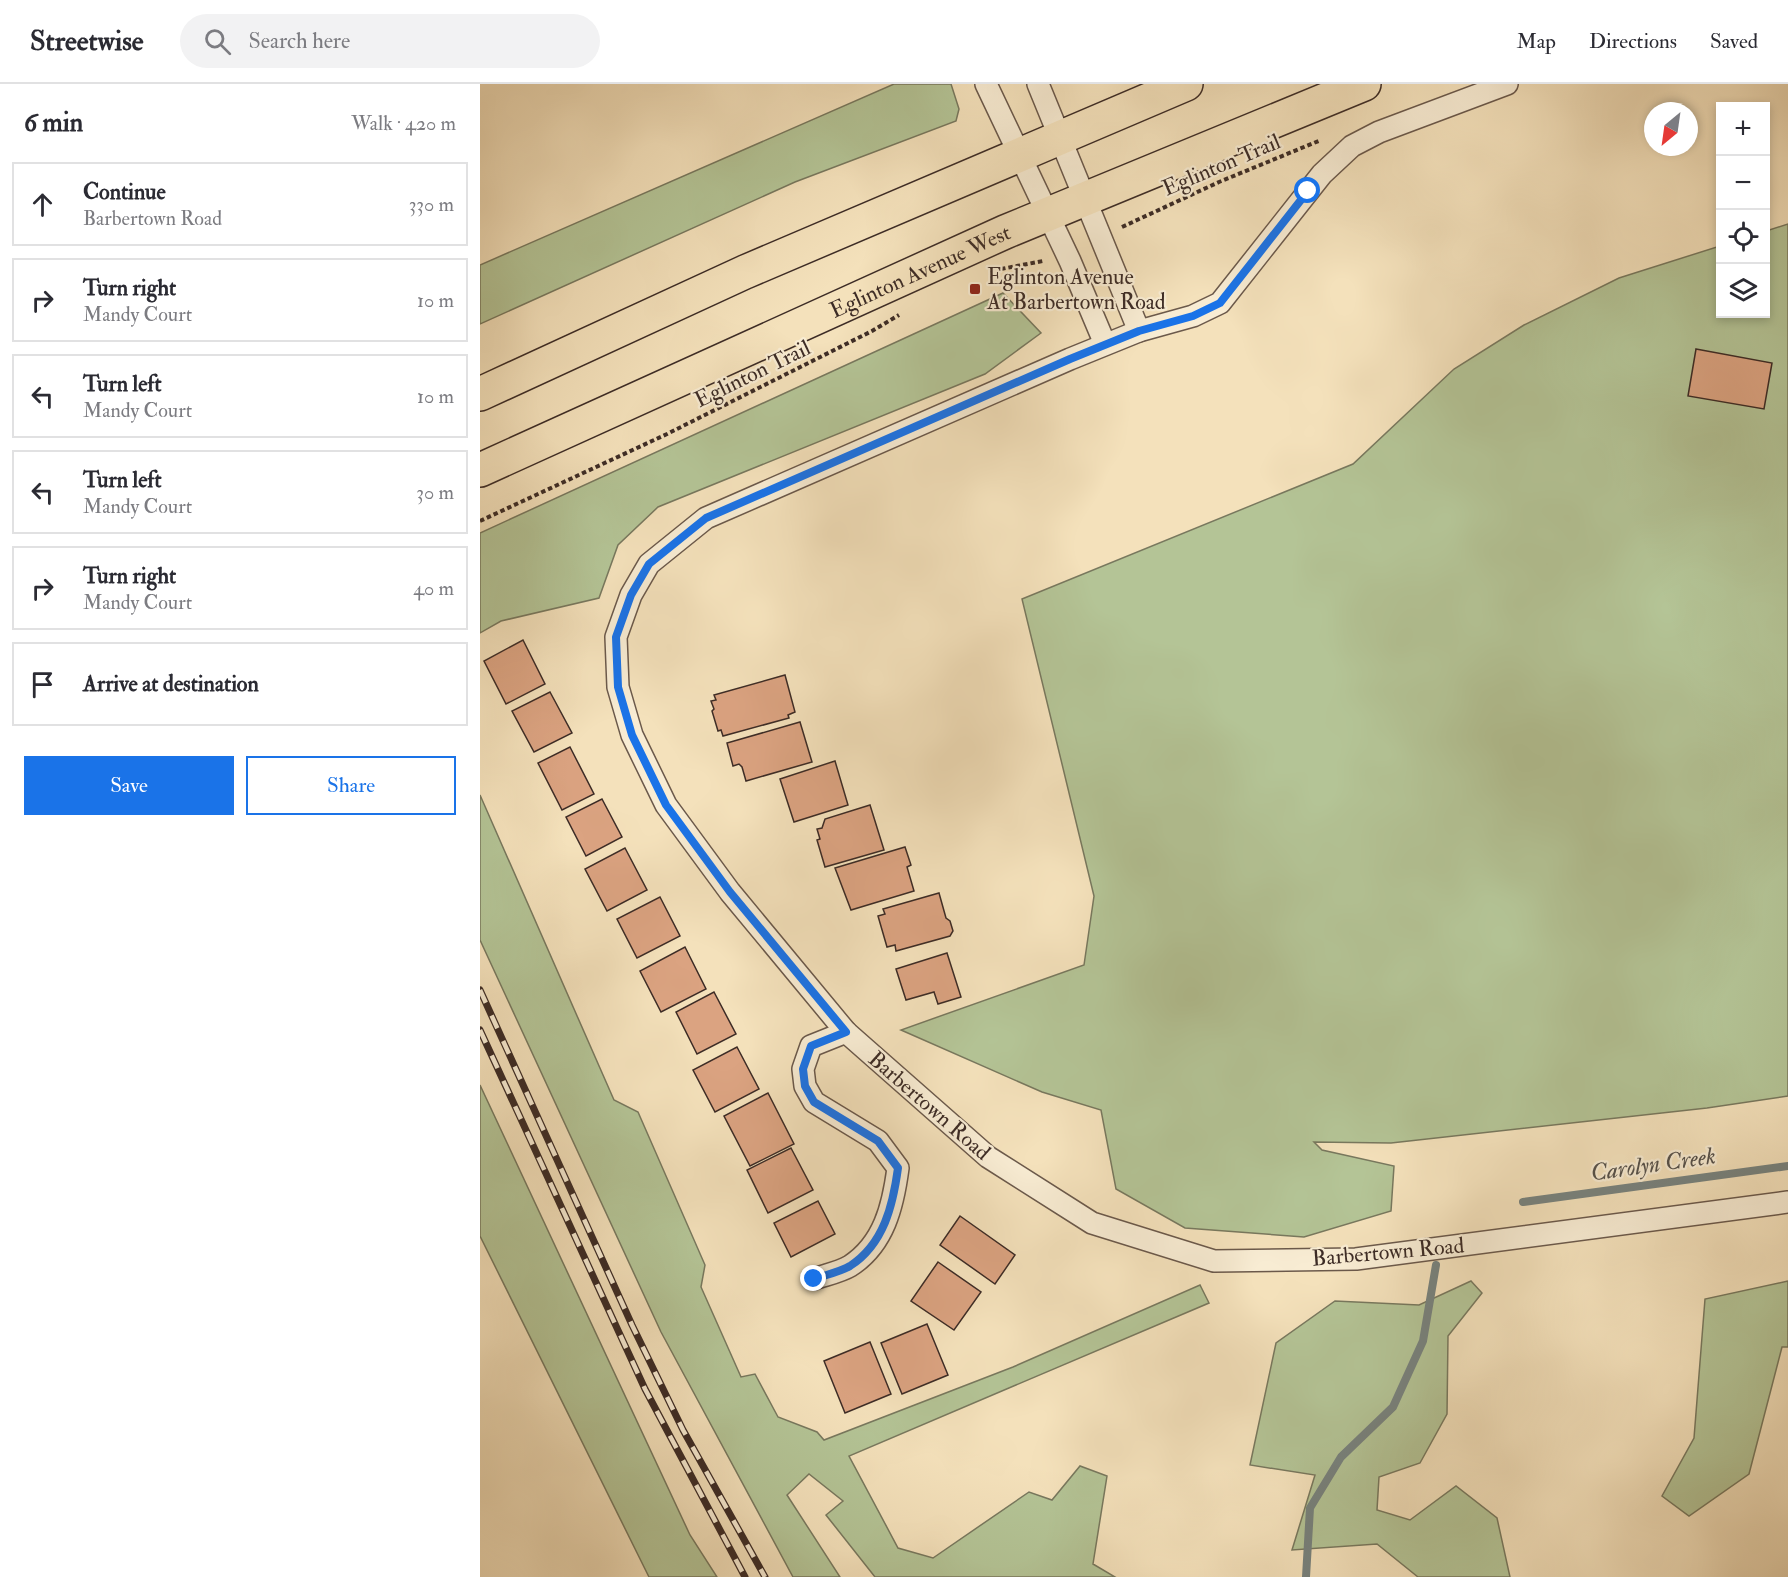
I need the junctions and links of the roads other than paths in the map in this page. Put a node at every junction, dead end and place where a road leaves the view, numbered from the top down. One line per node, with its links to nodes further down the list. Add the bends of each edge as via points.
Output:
1 (986, 84): 7 (street)
2 (1038, 84): 6 (street)
3 (1186, 84): 6 (main road)
4 (1364, 84): 8 (main road, Eglinton Avenue West)
5 (1507, 84): 10 (street, Barbertown Road, via 1352,146 1322,174 1220,303 1193,316)
6 (1059, 137): 7 (main road); 8 (street)
7 (1019, 154): 9 (street); 12 (main road, via 745,272)
8 (1083, 199): 9 (main road, Eglinton Avenue West); 10 (street)
9 (1048, 214): 11 (street); 13 (main road, Eglinton Avenue West)
10 (1139, 331): 11 (street, Barbertown Road)
11 (1106, 344): 14 (street, Barbertown Road, via 706,518 649,564 631,595 616,637 618,687 632,735 666,805 730,892)
12 (480, 394)
13 (480, 470)
14 (846, 1032): 15 (street, Barbertown Road, via 988,1157 1092,1223 1214,1261 1356,1259); 16 (street, via 811,1046 803,1069 805,1086 814,1102 878,1141 898,1168 894,1201 879,1237 849,1266)
15 (1788, 1203)
16 (814, 1279)

